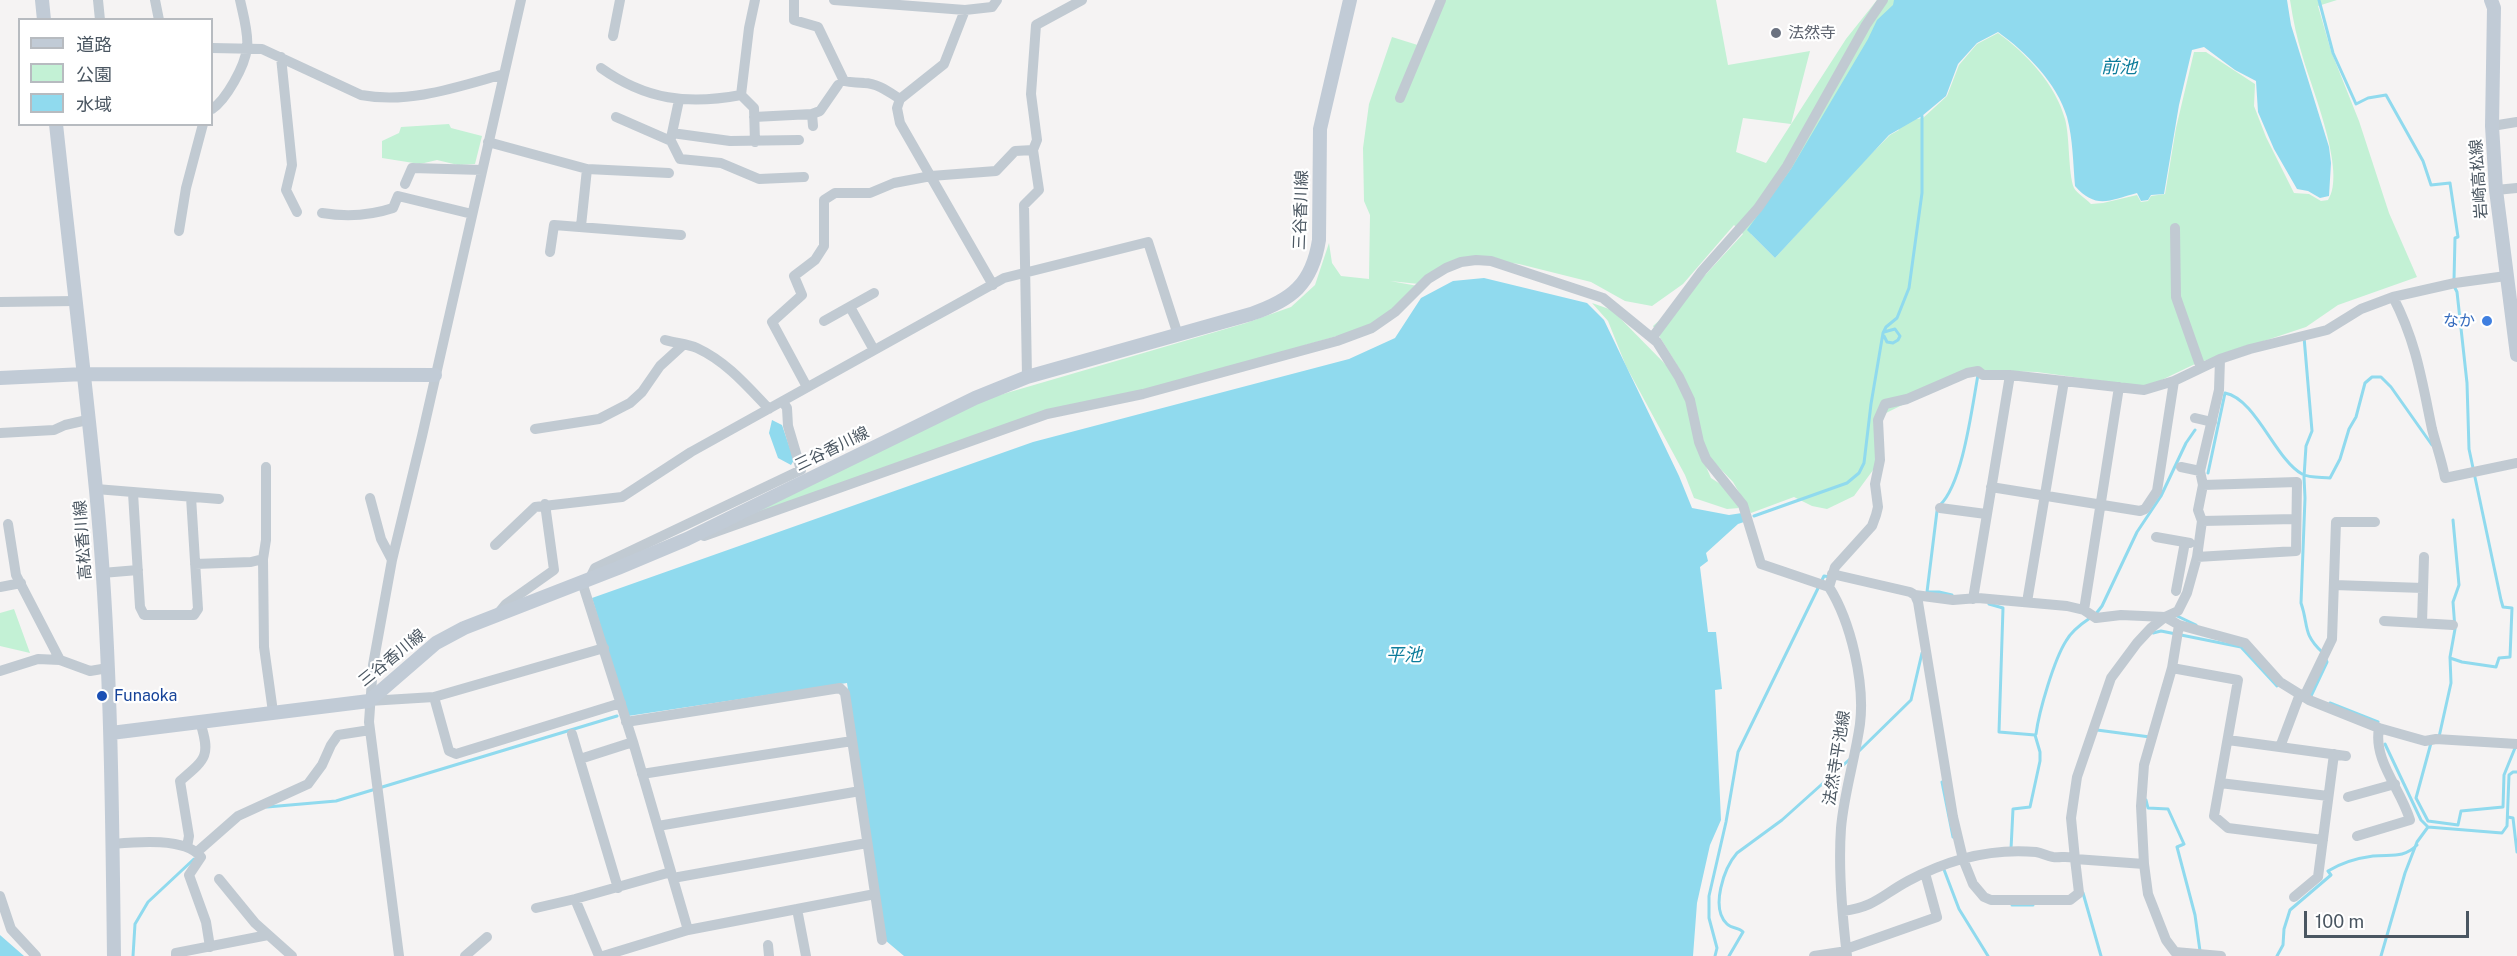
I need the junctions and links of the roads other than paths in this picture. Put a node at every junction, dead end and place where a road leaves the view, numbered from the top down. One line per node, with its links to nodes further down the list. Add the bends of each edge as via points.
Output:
1 (42, 0): 18 (main road)
2 (98, 0): 19 (street)
3 (155, 0): 20 (street)
4 (240, 0): 22 (street)
5 (521, 0): 26 (street)
6 (620, 0): 21 (street)
7 (755, 0): 28 (street)
8 (794, 0): 30 (street, via 794,20 818,27 844,81 884,88)
9 (834, 0): 16 (street)
10 (997, 0): 17 (street, via 992,7)
11 (1082, 0): 45 (street, via 1036,25 1030,94 1037,140)
12 (1350, 0): 71 (main road, 三谷香川線, via 1320,129 1319,240 1308,276 1286,299 1270,308)
13 (1441, 0): 29 (street)
14 (1883, 0): 72 (street, via 1787,166 1758,208 1702,271)
15 (2491, 0): 40 (main road, 岩崎高松線)
16 (935, 4): 17 (street)
17 (965, 10): 30 (street, via 944,64)
18 (44, 18)
19 (100, 18)
20 (159, 18)
21 (613, 36)
22 (248, 47): 23 (street); 24 (street); 32 (street, via 220,104)
23 (213, 48)
24 (281, 57): 26 (street, via 372,97 429,95); 54 (street, via 292,165 286,190)
25 (601, 68): 31 (street, via 657,97)
26 (504, 74): 43 (street)
27 (838, 85): 33 (street, via 820,111)
28 (741, 95): 31 (street, via 711,101); 35 (street, via 754,108)
29 (1400, 98)
30 (900, 99): 49 (street, via 900,123)
31 (679, 100): 41 (street)
32 (213, 109)
33 (812, 114): 35 (street); 39 (street)
34 (616, 117): 41 (street)
35 (754, 117): 44 (street)
36 (2517, 122): 40 (street)
37 (56, 126): 67 (main road, 高松香川線)
38 (202, 126): 59 (street)
39 (813, 126)
40 (2492, 126): 53 (main road, 岩崎高松線)
41 (671, 137): 44 (street); 50 (street, via 680,159 721,163 759,179)
42 (799, 140): 44 (street)
43 (488, 142): 46 (street); 47 (street)
44 (755, 142)
45 (1033, 150): 49 (street, via 1015,151 996,171); 62 (street, via 1039,190 1024,205)
46 (482, 170): 51 (street, via 412,168); 56 (street)
47 (587, 170): 48 (street); 57 (street)
48 (669, 173)
49 (931, 176): 64 (street); 86 (street, via 894,183 870,193 835,193 824,200 824,246 815,260 794,276 802,296 772,322)
50 (804, 177)
51 (405, 184)
52 (2517, 189): 53 (street)
53 (2496, 190): 63 (main road, 岩崎高松線)
54 (297, 212)
55 (322, 213): 56 (street, via 373,214 393,208 398,196)
56 (472, 214): 80 (street)
57 (581, 226): 60 (street); 61 (street, via 554,225)
58 (2175, 228): 78 (street, via 2176,297)
59 (179, 231)
60 (681, 235)
61 (550, 252)
62 (1025, 273): 64 (street); 71 (street, via 1148,242); 82 (street)
63 (2506, 276): 66 (street); 76 (main road, 岩崎高松線)
64 (993, 285): 75 (street)
65 (874, 293): 69 (street)
66 (2393, 297): 77 (street, via 2361,309 2316,334); 95 (street, via 2421,368 2445,478)
67 (76, 301): 68 (street); 79 (main road, 高松香川線)
68 (0, 303)
69 (850, 307): 70 (street); 75 (street)
70 (824, 321)
71 (1178, 334): 82 (main road, 三谷香川線)
72 (1652, 338): 116 (street, via 1603,298 1491,261 1461,262 1428,279 1395,312 1372,328 1337,341 1143,394 1047,414 740,525); 133 (street, via 1666,355 1690,400 1706,459 1745,509 1761,564)
73 (665, 340): 74 (street)
74 (683, 345): 89 (street, via 695,347 734,372); 93 (street, via 630,403 599,419)
75 (874, 350): 86 (street)
76 (2517, 355)
77 (2220, 359): 78 (street); 92 (street)
78 (2200, 368): 85 (street)
79 (84, 374): 80 (main road); 83 (main road); 91 (main road, 高松香川線)
80 (435, 375): 124 (street)
81 (2010, 375): 84 (street); 100 (street); 128 (street, via 1967,373 1906,399 1884,404 1878,420 1876,515 1872,526)
82 (1027, 377): 116 (main road, 三谷香川線, via 966,402)
83 (0, 378)
84 (2064, 381): 87 (street); 103 (street)
85 (2174, 381): 87 (street, via 2144,390); 108 (street, via 2157,491 2140,511)
86 (807, 387): 88 (street)
87 (2119, 387): 108 (street)
88 (783, 402): 89 (street); 129 (street, via 801,470 595,568)
89 (769, 409): 107 (street, via 691,452 622,497)
90 (2195, 418): 92 (street)
91 (87, 420): 94 (street, via 54,430); 101 (main road, 高松香川線)
92 (2212, 422): 98 (street)
93 (535, 429)
94 (0, 433)
95 (2517, 463)
96 (266, 467): 123 (street)
97 (2181, 467): 98 (street)
98 (2200, 471): 99 (street)
99 (2203, 485): 111 (street, via 2297,482); 112 (street, via 2198,510)
100 (1991, 486): 103 (street); 110 (street)
101 (96, 489): 102 (street); 127 (main road, 高松香川線)
102 (134, 493): 104 (street); 126 (street)
103 (2045, 496): 108 (street); 138 (street)
104 (191, 497): 106 (street); 125 (street)
105 (370, 498): 124 (street, via 381,539)
106 (219, 499)
107 (545, 504): 120 (street, via 534,507); 140 (street, via 554,570)
108 (2101, 504): 139 (street)
109 (1940, 508): 110 (street)
110 (1986, 514): 137 (street)
111 (2295, 519): 112 (street); 121 (street, via 2296,551)
112 (2202, 521): 119 (street)
113 (2376, 522): 131 (street, via 2336,522)
114 (8, 524): 117 (street)
115 (2156, 537): 118 (street)
116 (687, 538): 129 (main road, 三谷香川線)
117 (5, 540): 130 (street)
118 (2185, 542): 119 (street); 135 (street)
119 (2199, 544): 121 (street)
120 (495, 545)
121 (2197, 557): 141 (street, via 2178,611)
122 (2424, 557): 134 (street)
123 (263, 559): 125 (street); 155 (street, via 264,647)
124 (392, 560): 153 (street)
125 (195, 564): 126 (street, via 198,609 194,615 144,615)
126 (138, 570): 127 (street)
127 (102, 573): 148 (main road, 高松香川線)
128 (1833, 574): 133 (street); 136 (street)
129 (586, 581): 140 (main road, 三谷香川線); 146 (street)
130 (21, 583): 132 (street); 147 (street)
131 (2334, 585): 134 (street); 151 (street, via 2331,639)
132 (0, 587)
133 (1829, 587): 197 (street, 法然寺平池線, via 1848,632 1861,709 1841,829)
134 (2423, 588): 143 (street)
135 (2176, 591)
136 (1915, 595): 137 (street); 182 (street)
137 (1972, 599): 138 (street)
138 (2027, 602): 139 (street)
139 (2084, 610): 141 (street, via 2096,618)
140 (496, 615): 153 (main road, 三谷香川線, via 436,643)
141 (2165, 617): 144 (street); 183 (street, via 2137,643 2111,678 2077,777 2071,812)
142 (2384, 621): 143 (street)
143 (2422, 623): 145 (street)
144 (2180, 625): 149 (street); 151 (street, via 2245,643 2270,673)
145 (2454, 625)
146 (604, 648): 152 (street); 154 (street)
147 (60, 660): 148 (street, via 90,671); 150 (street, via 38,659)
148 (108, 668): 160 (main road, 高松香川線)
149 (2172, 668): 162 (street, via 2238,680); 184 (street, via 2142,780)
150 (0, 671)
151 (2302, 696): 158 (street); 166 (street)
152 (434, 697): 153 (street); 154 (street, via 449,751 456,754)
153 (369, 701): 155 (main road, 三谷香川線); 159 (street)
154 (621, 703): 157 (street)
155 (273, 712): 156 (main road, 三谷香川線)
156 (200, 722): 160 (main road, 三谷香川線); 181 (street, via 207,755 198,768 180,781 189,836)
157 (626, 722): 163 (street, via 840,688 845,693); 164 (street)
158 (2379, 728): 165 (street, via 2425,741); 172 (street, via 2380,756)
159 (370, 730): 181 (street, via 338,735 308,784 238,816); 212 (street)
160 (111, 733): 180 (main road, 高松香川線)
161 (572, 734): 169 (street)
162 (2228, 740): 166 (street); 171 (street)
163 (852, 741): 170 (street); 173 (street)
164 (633, 742): 169 (street); 170 (street)
165 (2517, 744)
166 (2280, 747): 167 (street)
167 (2334, 754): 168 (street); 174 (street)
168 (2346, 756)
169 (580, 759): 188 (street)
170 (642, 774): 176 (street)
171 (2220, 783): 174 (street); 178 (street, via 2214,816 2228,828)
172 (2395, 784): 175 (street); 177 (street, via 2410,820)
173 (860, 791): 176 (street); 179 (street)
174 (2328, 796): 178 (street)
175 (2348, 797)
176 (658, 826): 186 (street)
177 (2357, 836)
178 (2323, 840): 192 (street, via 2318,877)
179 (867, 843): 186 (street); 189 (street)
180 (113, 844): 181 (street, via 154,842); 209 (main road, 高松香川線)
181 (196, 852): 206 (street, via 189,875 206,922)
182 (1963, 859): 183 (street, via 1992,853 2036,852); 183 (street, via 1969,878 1984,897 2020,901 2075,898 2079,893); 185 (street)
183 (2075, 859): 184 (street)
184 (2144, 864): 218 (street, via 2148,894 2166,940 2175,952)
185 (1925, 873): 191 (street); 197 (street, via 1872,904)
186 (672, 875): 188 (street); 201 (street)
187 (219, 879): 203 (street)
188 (618, 888): 193 (street)
189 (875, 894): 196 (street); 205 (street)
190 (0, 896): 200 (street)
191 (1931, 897): 194 (street); 202 (street, via 1937,917)
192 (2294, 897)
193 (575, 899): 195 (street); 214 (street)
194 (1920, 900)
195 (536, 908)
196 (797, 909): 201 (street); 216 (street)
197 (1843, 911): 207 (street, 法然寺平池線)
198 (1897, 918): 202 (street)
199 (0, 922): 200 (street)
200 (10, 928): 208 (street)
201 (688, 930): 215 (street)
202 (1901, 930): 207 (street)
203 (268, 935): 206 (street); 211 (street)
204 (487, 937): 213 (street)
205 (882, 940)
206 (210, 947): 210 (street)
207 (1847, 952): 217 (street)
208 (36, 956)
209 (114, 956)
210 (176, 956)
211 (292, 956)
212 (399, 956)
213 (465, 956)
214 (598, 956)
215 (603, 956)
216 (806, 956)
217 (1814, 956)
218 (2221, 956)

